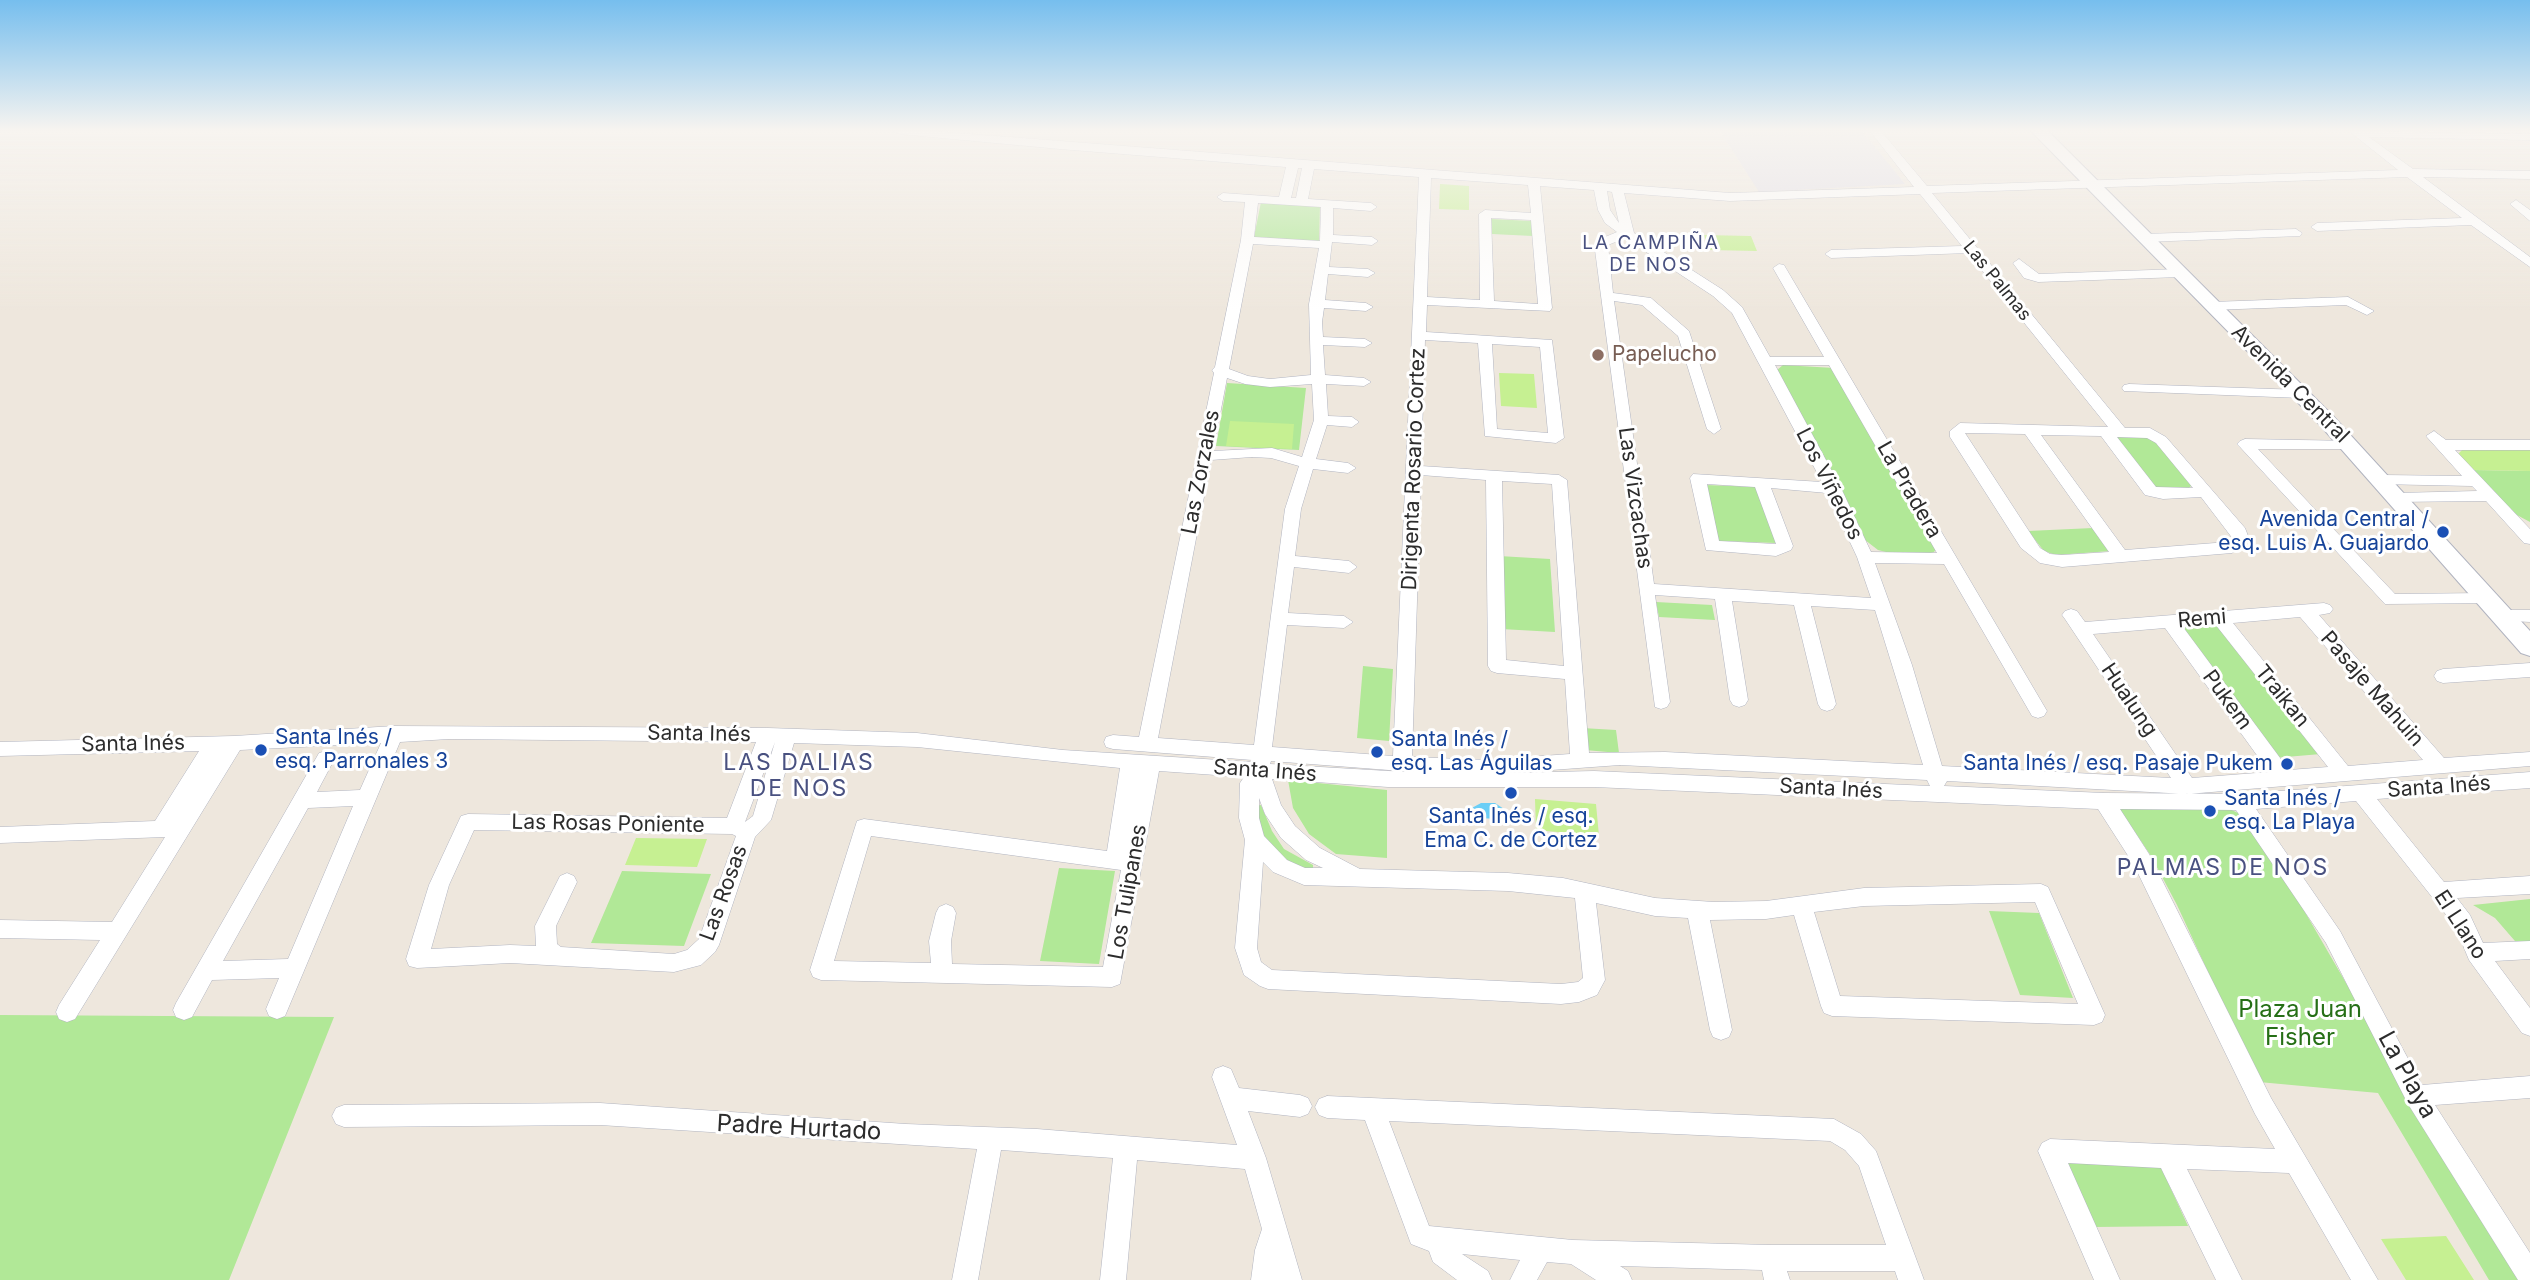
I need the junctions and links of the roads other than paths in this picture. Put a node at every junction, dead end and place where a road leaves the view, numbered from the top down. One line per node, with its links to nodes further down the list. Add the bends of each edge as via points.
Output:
1 (1287, 191): 14 (street)
2 (1305, 191): 15 (street)
3 (1424, 191): 42 (street, Dirigenta Rosario Cortez)
4 (1535, 191): 19 (street)
5 (1601, 191): 23 (street, Los Viñedos, via 1607,218)
6 (1617, 191): 23 (street)
7 (1644, 191): 8 (street, via 1740,197)
8 (1924, 191): 9 (street); 29 (street, Las Palmas)
9 (1932, 191)
10 (2099, 191): 25 (street, Avenida Central)
11 (2435, 191): 21 (street)
12 (1223, 197): 13 (street)
13 (1252, 198): 14 (street); 26 (street, Las Zorzales)
14 (1285, 199): 15 (street)
15 (1303, 200): 16 (street)
16 (1327, 203): 18 (street); 27 (street)
17 (2530, 205): 20 (street, via 2516,204)
18 (1371, 207)
19 (1537, 217): 44 (street, via 1485,214); 44 (street, via 1545,308)
20 (2530, 217)
21 (2475, 221): 22 (street); 31 (street)
22 (2317, 228)
23 (1628, 233): 41 (street, Las Vizcachas, via 1602,243); 52 (street, Los Viñedos, via 1731,305)
24 (2296, 233): 25 (street)
25 (2146, 238): 38 (street, Avenida Central)
26 (1247, 240): 27 (street); 54 (street, Las Zorzales)
27 (1326, 241): 28 (street); 36 (street)
28 (1371, 241)
29 (1971, 249): 30 (street); 63 (street, Las Palmas)
30 (1831, 254)
31 (2527, 258)
32 (2111, 261): 39 (street)
33 (2019, 262): 40 (street, via 2033,277)
34 (2066, 263): 40 (street)
35 (1779, 268): 53 (street, La Pradera)
36 (1323, 270): 37 (street); 43 (street)
37 (1368, 273)
38 (2180, 273): 39 (street); 45 (street, Avenida Central)
39 (2124, 275): 40 (street)
40 (2078, 276)
41 (1607, 296): 61 (street, via 1646,302 1684,334); 84 (street, Las Vizcachas)
42 (1420, 301): 44 (street); 48 (street, Dirigenta Rosario Cortez)
43 (1317, 304): 46 (street); 50 (street)
44 (1487, 304)
45 (2212, 306): 47 (street, via 2348,301); 58 (street, Avenida Central)
46 (1366, 307)
47 (2367, 312)
48 (1419, 336): 49 (street); 69 (street, Dirigenta Rosario Cortez)
49 (1485, 340): 49 (street, via 1547,343 1556,438 1490,433)
50 (1316, 341): 51 (street); 55 (street)
51 (1364, 343)
52 (1766, 360): 53 (street); 74 (street, Los Viñedos)
53 (1834, 361): 81 (street, La Pradera)
54 (1219, 370): 55 (street, via 1263,383); 66 (street, Las Zorzales)
55 (1317, 379): 56 (street); 59 (street)
56 (1364, 382)
57 (2130, 388): 58 (street)
58 (2301, 394): 64 (street, Avenida Central)
59 (1321, 420): 60 (street); 67 (street)
60 (1352, 422)
61 (1714, 429)
62 (2029, 429): 63 (street); 79 (street); 79 (street, via 1963,428 1956,433 2038,555 2057,561)
63 (2112, 430): 75 (street, via 2157,437); 75 (street, Las Palmas, via 2154,493)
64 (2349, 444): 71 (street, Avenida Central); 86 (street, via 2245,444 2391,600)
65 (2530, 445): 72 (street, via 2439,441)
66 (1205, 456): 67 (street, via 1272,453); 112 (street, Las Zorzales)
67 (1307, 463): 68 (street); 82 (street, via 1293,509)
68 (1348, 468)
69 (1414, 470): 70 (street); 118 (street, Dirigenta Rosario Cortez)
70 (1494, 476): 100 (street, via 1559,480); 100 (street, via 1497,666)
71 (2382, 480): 72 (street); 77 (street, Avenida Central)
72 (2477, 481): 76 (street)
73 (1761, 483): 73 (street, via 1698,478 1712,546 1776,550 1785,546); 74 (street)
74 (1833, 488): 80 (street, Los Viñedos)
75 (2205, 492): 79 (street, via 2239,532 2240,544)
76 (2490, 496): 77 (street); 78 (street)
77 (2397, 498): 86 (street, Avenida Central)
78 (2526, 531)
79 (2121, 556)
80 (1865, 557): 81 (street); 88 (street, Los Viñedos)
81 (1949, 559): 105 (street, La Pradera)
82 (1285, 561): 83 (street); 93 (street)
83 (1349, 567)
84 (1648, 589): 85 (street, Las Vizcachas); 103 (street)
85 (1723, 596): 87 (street, Las Vizcachas); 102 (street)
86 (2486, 598): 91 (street, Avenida Central)
87 (1801, 600): 88 (street, Las Vizcachas); 104 (street)
88 (1883, 605): 120 (street, Los Viñedos)
89 (2324, 609): 90 (street, Remi)
90 (2305, 611): 94 (street, Remi); 119 (street, Pasaje Mahuin)
91 (2502, 616): 92 (street); 98 (street, Avenida Central)
92 (2530, 616)
93 (1278, 617): 95 (street); 117 (street)
94 (2219, 617): 97 (street, Remi); 121 (street, Traikan)
95 (1344, 622)
96 (2075, 622): 97 (street, Remi); 124 (street, Hualung)
97 (2170, 622): 122 (street, Pukem)
98 (2527, 642)
99 (2530, 670): 101 (street)
100 (1574, 673): 116 (street)
101 (2444, 676)
102 (1739, 700)
103 (1661, 702)
104 (1827, 704)
105 (2038, 711)
106 (394, 733): 107 (street, Santa Inés); 110 (street, Santa Inés); 127 (street)
107 (777, 735): 115 (street, Santa Inés, via 917,740); 132 (street, Las Rosas, via 761,820)
108 (1113, 742): 112 (street, Santa Inés)
109 (214, 743): 110 (street, Santa Inés); 111 (street, Santa Inés); 131 (street)
110 (234, 743): 131 (street)
111 (0, 749)
112 (1149, 754): 115 (street, Santa Inés); 117 (street, Santa Inés); 135 (street, Los Tulipanes)
113 (326, 758): 128 (street)
114 (2530, 759): 119 (street, Santa Inés)
115 (1131, 761): 135 (street, Los Tulipanes)
116 (1580, 761): 118 (street, Santa Inés, via 1487,767); 120 (street, Santa Inés, via 1665,759)
117 (1260, 762): 118 (street, Santa Inés); 126 (street, Santa Inés, via 1388,779 1594,779); 134 (street, via 1250,783 1249,818); 136 (street, via 1272,808 1287,832 1329,864)
118 (1402, 764)
119 (2440, 767): 121 (street, Santa Inés)
120 (1936, 772): 124 (street, Santa Inés); 126 (street, Los Viñedos)
121 (2344, 774): 122 (street, Santa Inés)
122 (2284, 779): 124 (street, Santa Inés)
123 (2530, 780): 125 (street, Santa Inés)
124 (2188, 786)
125 (2361, 793): 130 (street, Santa Inés); 139 (street, El Llano)
126 (1941, 794): 129 (street, Santa Inés)
127 (367, 797): 128 (street); 150 (street)
128 (302, 801): 151 (street)
129 (2104, 801): 130 (street, Santa Inés); 168 (street, via 2142,860)
130 (2241, 802): 159 (street, La Playa, via 2333,936)
131 (169, 828): 133 (street); 145 (street)
132 (740, 829): 148 (street, Las Rosas, via 708,944 693,958 674,963); 149 (street, Las Rosas Poniente, via 468,822 439,885)
133 (0, 835)
134 (1255, 840): 136 (street, via 1279,866 1304,876); 140 (street, via 1246,948 1252,968 1268,979 1579,992 1594,980)
135 (1124, 862): 152 (street, Los Tulipanes, via 1112,977); 152 (street, via 864,827 821,970)
136 (1364, 876): 140 (street, via 1508,882)
137 (567, 882): 148 (street, via 545,926 547,947)
138 (2530, 885): 139 (street)
139 (2439, 891): 147 (street, El Llano, via 2463,921)
140 (1585, 893): 142 (street, via 1655,907)
141 (1801, 905): 141 (street, via 1832,1006 2094,1015 2041,893 1864,897); 142 (street, via 1766,910)
142 (1698, 909): 157 (street)
143 (946, 913): 152 (street, via 940,941)
144 (0, 929): 145 (street)
145 (117, 931): 155 (street)
146 (2530, 950): 147 (street)
147 (2477, 953): 156 (street, El Llano)
148 (553, 954): 149 (street, Las Rosas)
149 (417, 959)
150 (294, 968): 151 (street); 153 (street)
151 (205, 971): 154 (street)
152 (942, 973)
153 (277, 1009)
154 (184, 1010)
155 (68, 1012)
156 (2530, 1026)
157 (1721, 1030)
158 (2530, 1087): 159 (street)
159 (2416, 1096): 175 (street, La Playa)
160 (1300, 1106): 167 (street, via 1227,1088)
161 (1327, 1107): 162 (street)
162 (1373, 1109): 170 (street, via 1420,1235); 174 (street, via 1833,1130 1853,1142 1868,1159)
163 (344, 1116): 164 (street, Padre Hurtado, via 600,1114)
164 (991, 1138): 165 (street, Padre Hurtado); 176 (street)
165 (1126, 1146): 167 (street, Padre Hurtado); 177 (street)
166 (2168, 1156): 168 (street); 183 (street, via 2050,1151); 184 (street)
167 (1254, 1158): 169 (street)
168 (2295, 1162): 185 (street)
169 (1275, 1227): 178 (street); 179 (street)
170 (1439, 1241): 171 (street); 180 (street, via 1449,1260)
171 (1541, 1249): 172 (street); 181 (street)
172 (1573, 1252): 173 (street); 182 (street)
173 (1774, 1269): 174 (street)
174 (1907, 1269)
175 (2530, 1276)
176 (965, 1280)
177 (1113, 1280)
178 (1264, 1280)
179 (1289, 1280)
180 (1479, 1280)
181 (1523, 1280)
182 (1619, 1280)
183 (2107, 1280)
184 (2229, 1280)
185 (2365, 1280)

